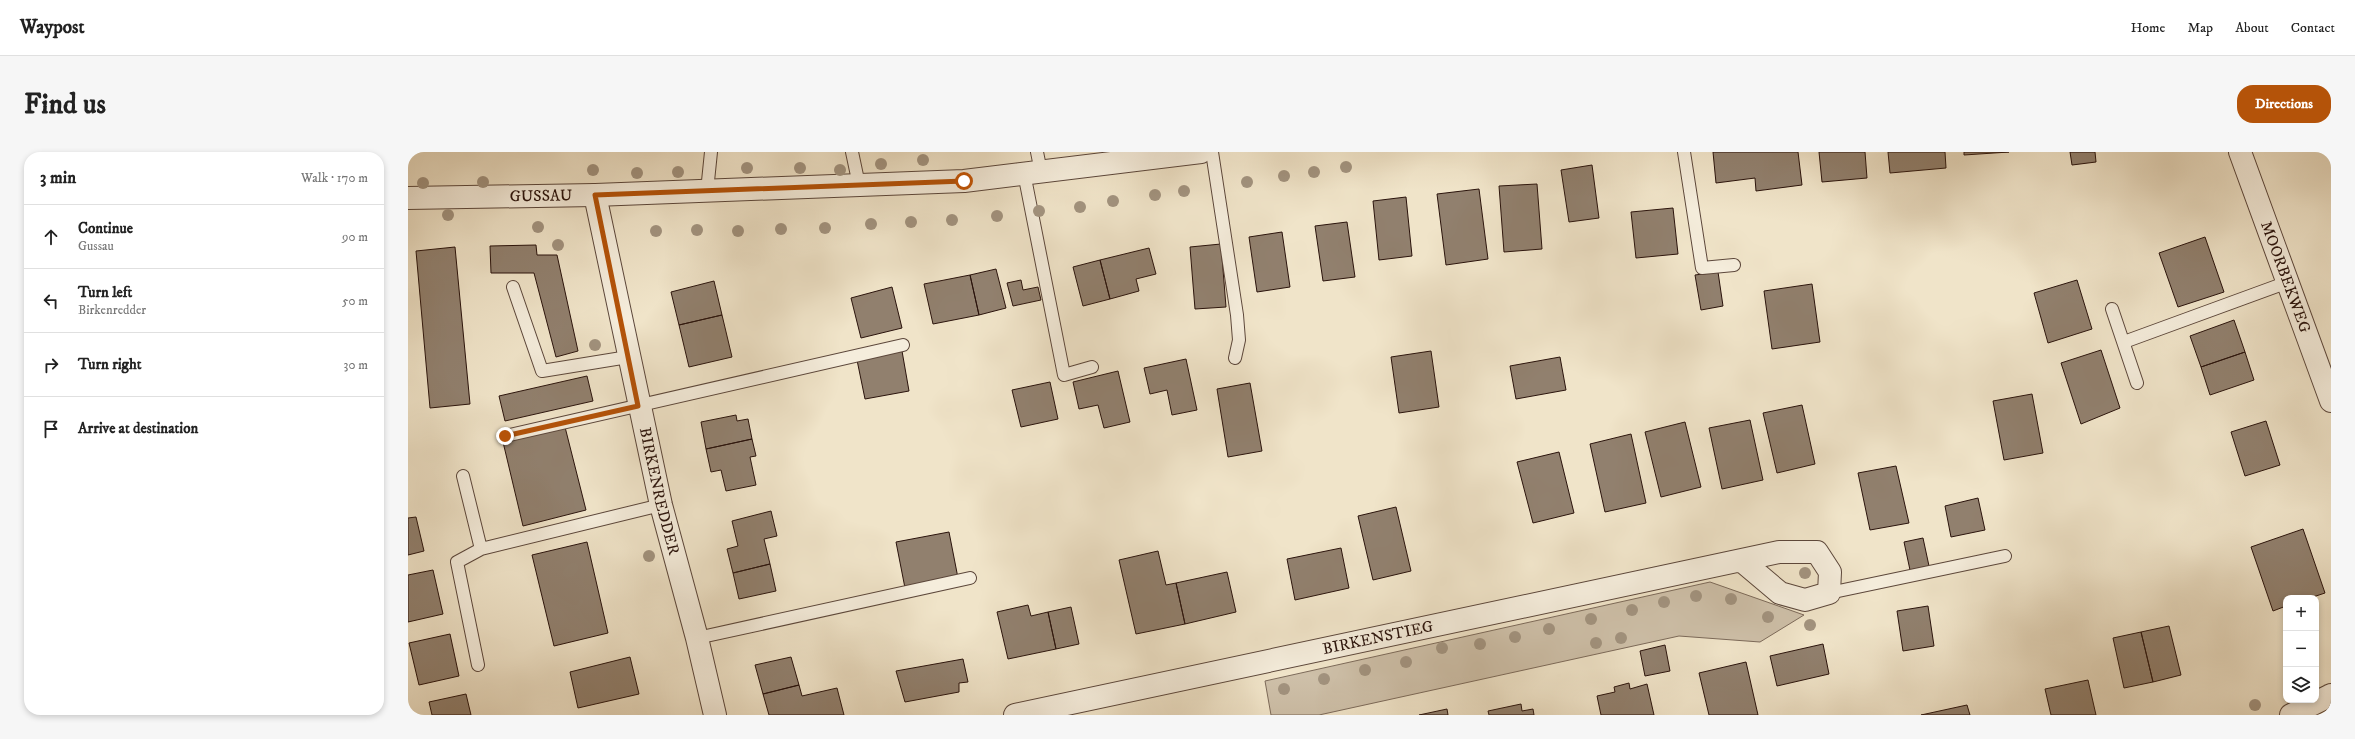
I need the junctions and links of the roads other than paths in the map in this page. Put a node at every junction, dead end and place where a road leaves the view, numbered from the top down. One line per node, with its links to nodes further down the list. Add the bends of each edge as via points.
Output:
1 (711, 152): 10 (lane)
2 (852, 152): 9 (lane)
3 (1201, 152): 7 (street, GUSSAU)
4 (1212, 152): 20 (lane, via 1240,340)
5 (1684, 152): 13 (lane, via 1702,268)
6 (2240, 152): 14 (street, MOORBEKWEG)
7 (1138, 156): 8 (street, GUSSAU)
8 (1034, 166): 9 (street, GUSSAU, via 964,181); 21 (lane, via 1064,375)
9 (859, 185): 10 (street, GUSSAU)
10 (707, 191): 11 (street, GUSSAU)
11 (595, 195): 12 (street, GUSSAU); 19 (street, BIRKENREDDER)
12 (408, 198)
13 (1734, 265)
14 (2288, 282): 17 (lane); 23 (street, MOORBEKWEG)
15 (513, 286): 19 (lane, via 542,371)
16 (2112, 309): 17 (lane)
17 (2124, 342): 22 (lane)
18 (903, 345): 24 (lane)
19 (628, 356): 24 (street, BIRKENREDDER)
20 (1235, 358)
21 (1092, 367)
22 (2137, 383)
23 (2331, 401)
24 (638, 406): 25 (lane); 27 (street, BIRKENREDDER)
25 (505, 436)
26 (463, 476): 28 (lane)
27 (660, 505): 28 (lane); 33 (street, BIRKENREDDER)
28 (481, 548): 34 (lane, via 457,562)
29 (2006, 556): 32 (lane)
30 (1742, 562): 32 (street, via 1780,593 1805,600); 32 (street, BIRKENSTIEG, via 1779,552 1817,552 1830,572); 37 (street, BIRKENSTIEG)
31 (970, 578): 33 (lane)
32 (1830, 593)
33 (697, 638): 36 (street, BIRKENREDDER)
34 (478, 665)
35 (2331, 694): 38 (street)
36 (715, 715)
37 (1015, 715)
38 (2291, 715)

